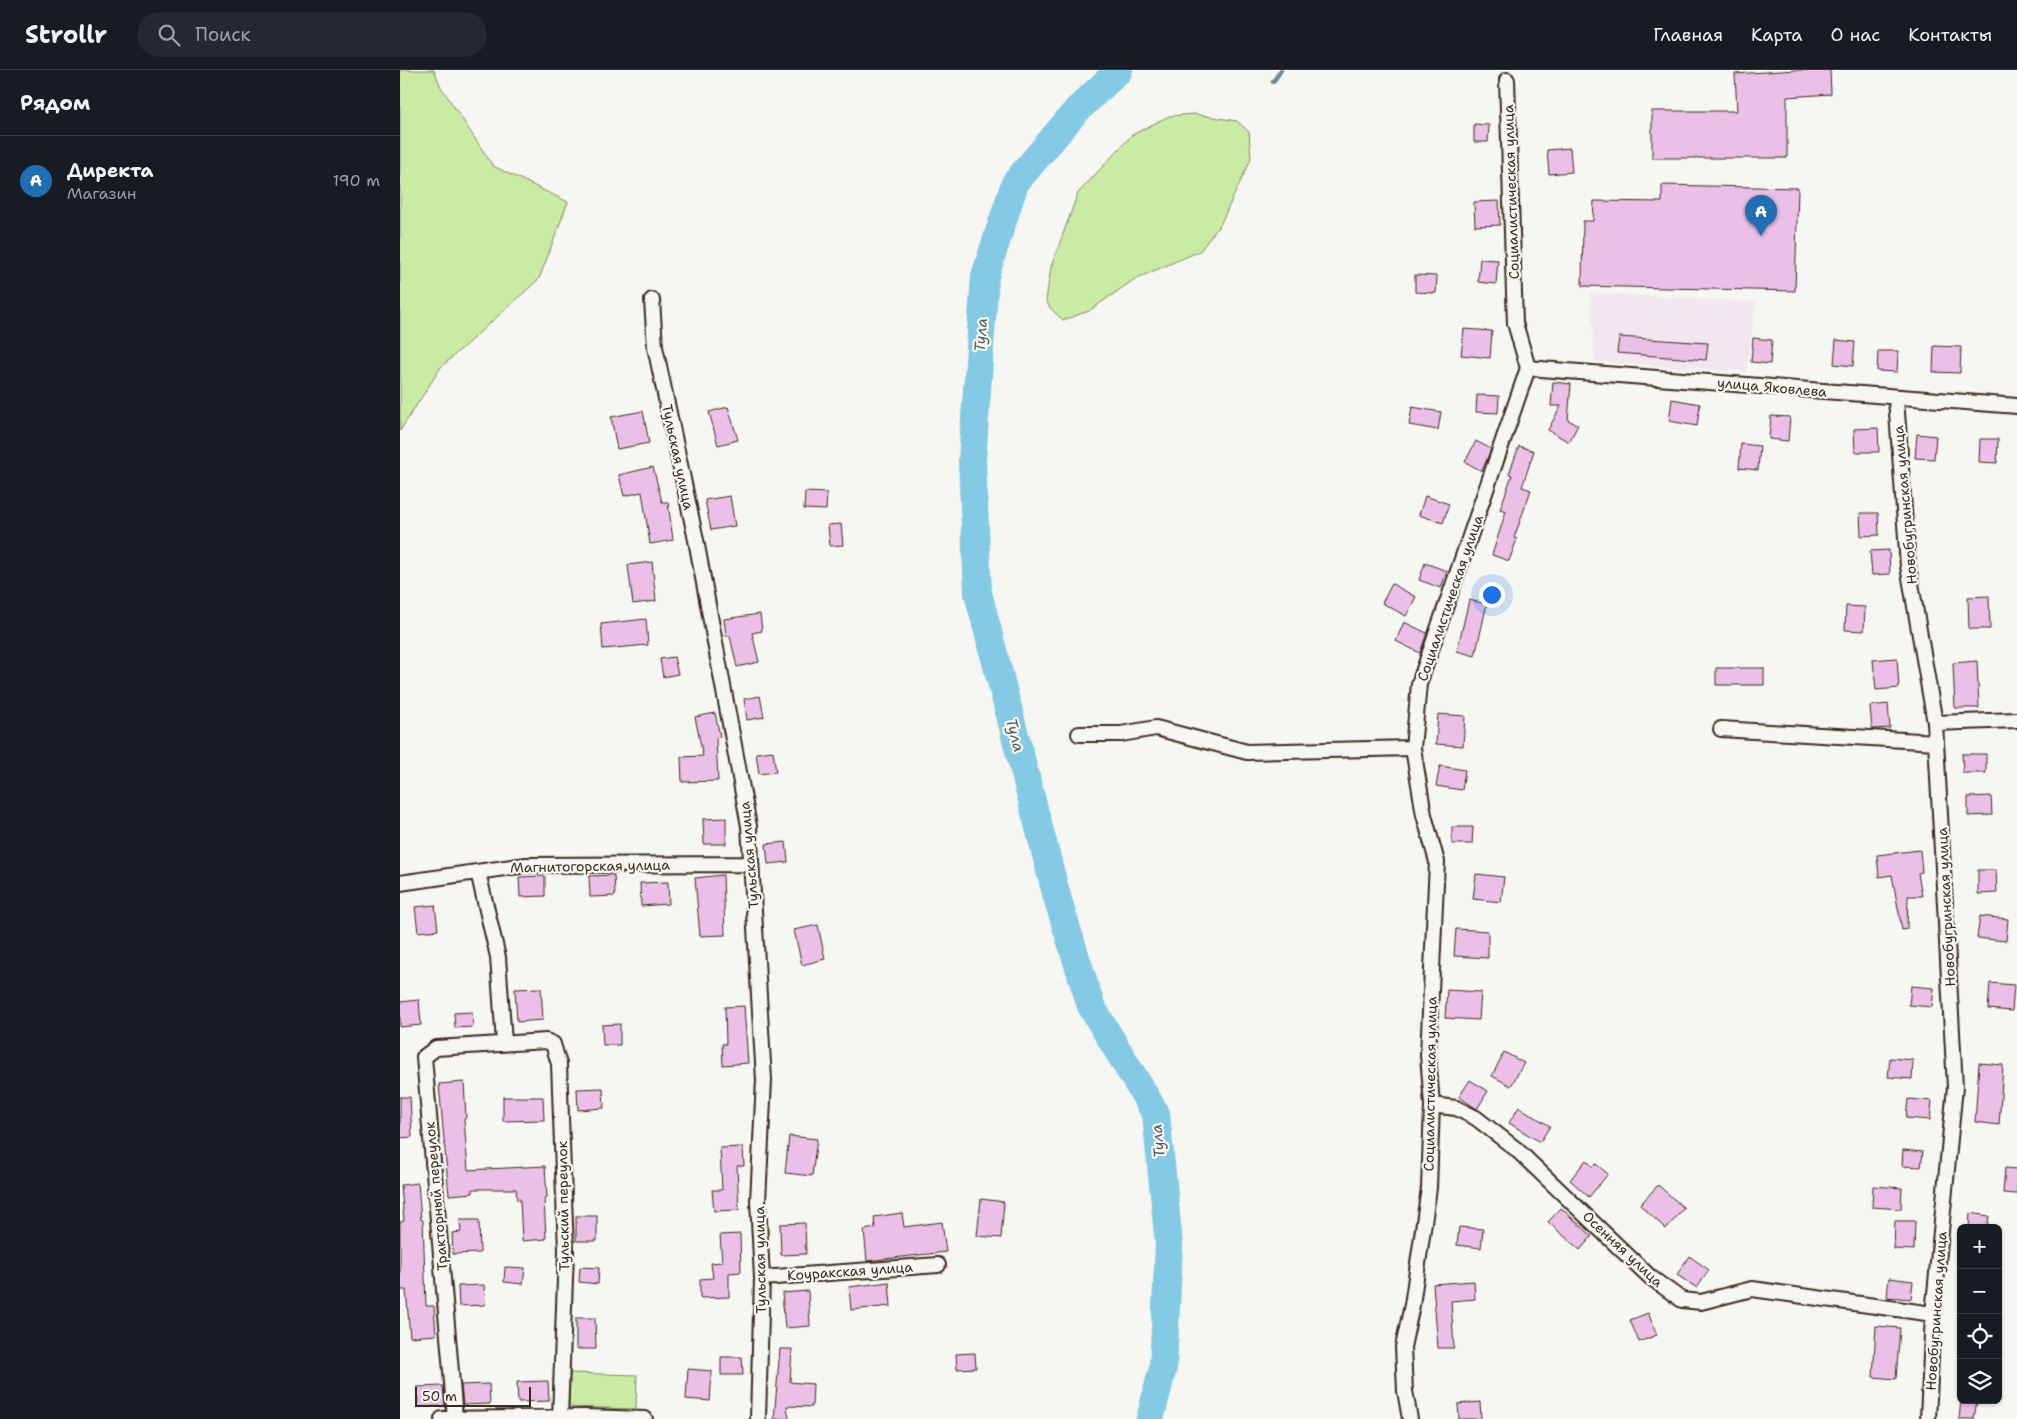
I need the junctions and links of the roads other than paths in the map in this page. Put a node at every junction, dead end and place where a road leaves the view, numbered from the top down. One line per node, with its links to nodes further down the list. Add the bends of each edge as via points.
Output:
1 (1508, 80): 3 (street, Социалистическая улица, via 1515,323)
2 (652, 300): 12 (street, Тульская улица, via 655,347 698,550 747,817)
3 (1528, 368): 4 (street, улица Яковлева); 11 (street, Социалистическая улица, via 1420,684)
4 (1896, 398): 5 (street, улица Яковлева); 7 (street, Новобугринская улица, via 1908,566)
5 (2017, 406)
6 (2017, 720): 7 (street)
7 (1935, 723): 10 (street, Новобугринская улица)
8 (1721, 729): 10 (street)
9 (1079, 734): 11 (street, via 1121,734 1156,728 1247,752)
10 (1936, 742): 19 (street, Новобугринская улица, via 1955,1087)
11 (1413, 748): 16 (street, Социалистическая улица, via 1424,815 1437,862 1428,1055)
12 (751, 864): 13 (street, Магнитогорская улица, via 526,865); 18 (street, Тульская улица, via 764,1080 758,1201)
13 (478, 872): 14 (street, Магнитогорская улица); 15 (street, via 498,957)
14 (400, 883)
15 (504, 1043): 20 (street, Тракторный переулок, via 436,1048 424,1057); 21 (street, Тульский переулок, via 546,1041 553,1044 559,1064 566,1251)
16 (1432, 1105): 19 (street, Осенняя улица, via 1456,1108 1476,1118 1516,1149 1650,1277 1682,1300 1701,1302 1752,1289); 24 (street, Социалистическая улица, via 1429,1188 1412,1305 1402,1347)
17 (938, 1265): 18 (street, Коуракская улица)
18 (762, 1278): 23 (street, Тульская улица)
19 (1933, 1314): 25 (street, Новобугринская улица)
20 (449, 1418): 21 (street)
21 (560, 1418): 22 (street)
22 (646, 1419)
23 (758, 1419)
24 (1410, 1419)
25 (1928, 1419)

